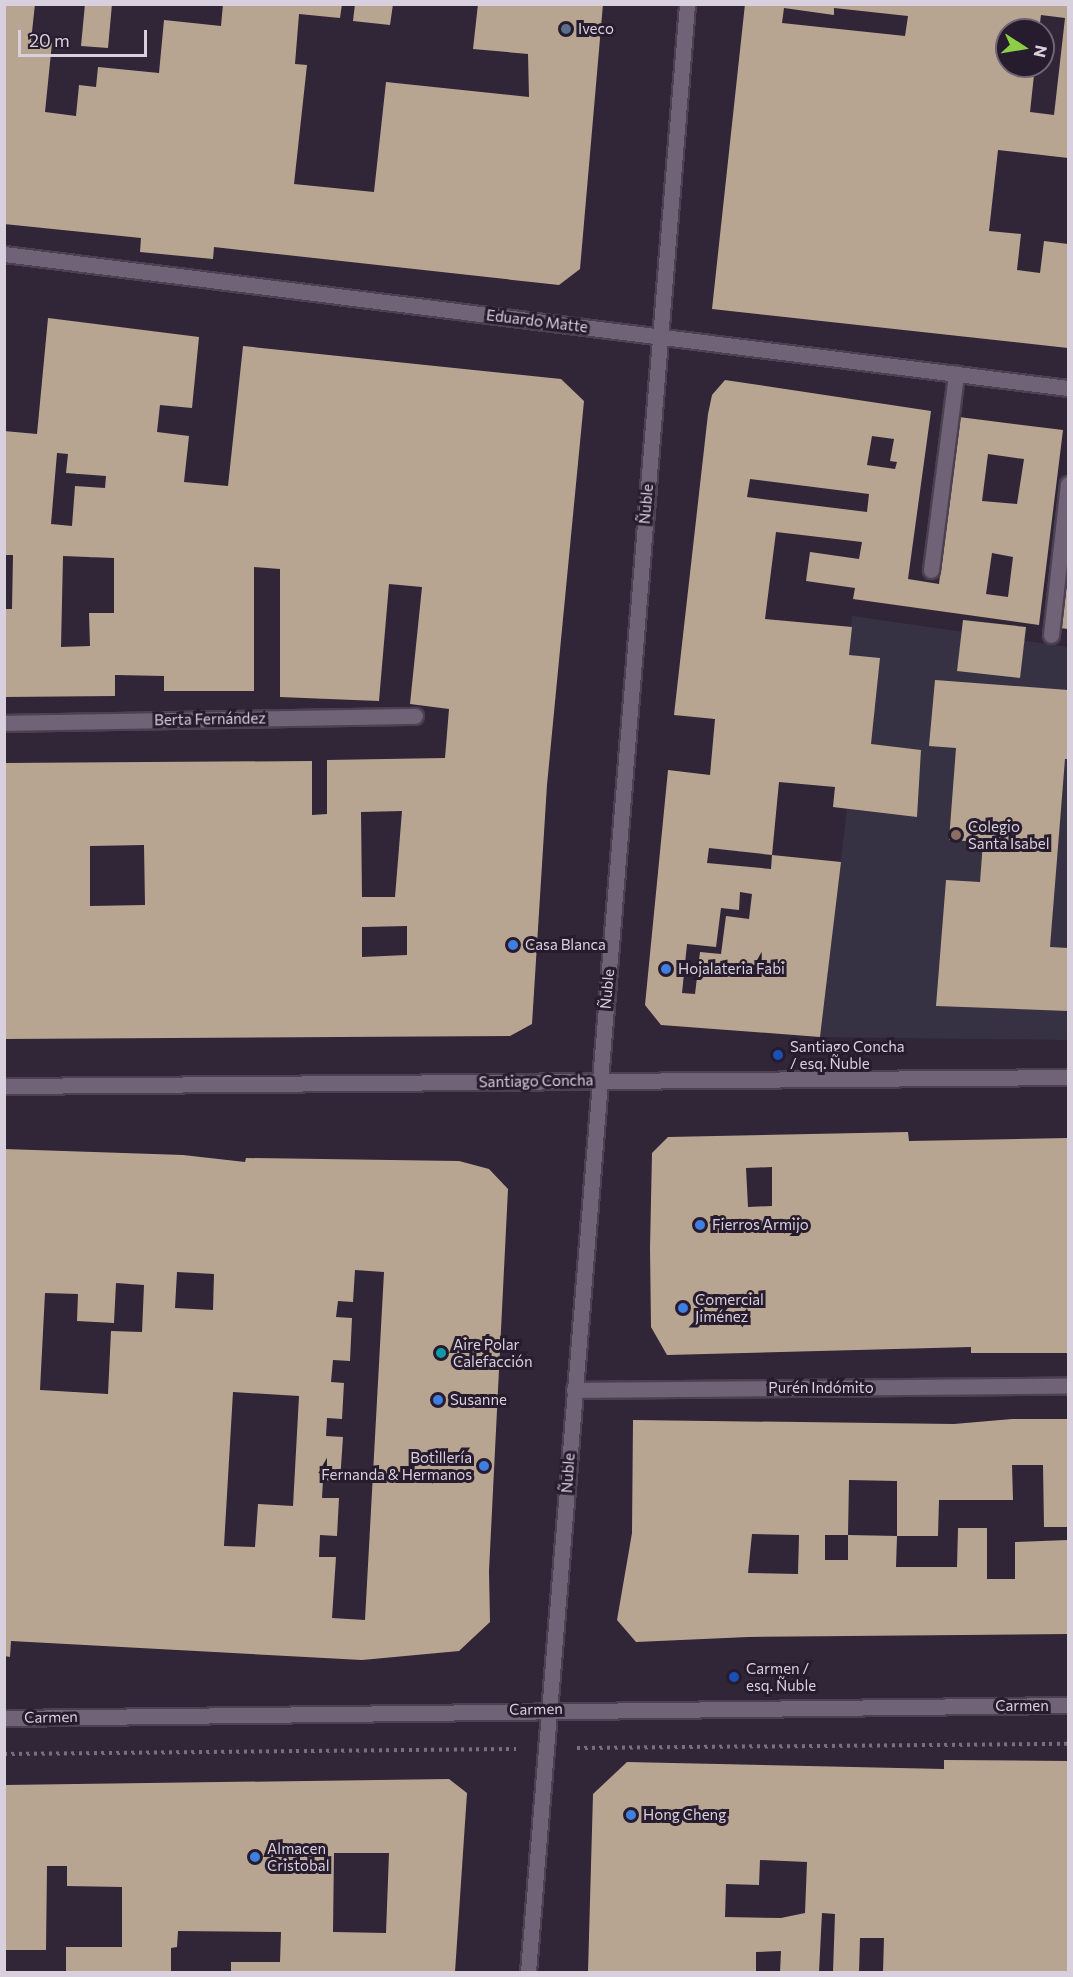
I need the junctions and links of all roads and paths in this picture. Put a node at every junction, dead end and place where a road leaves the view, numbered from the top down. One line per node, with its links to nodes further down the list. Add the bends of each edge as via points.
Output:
1 (687, 4): 3 (main road, Ñuble)
2 (4, 254): 3 (main road, Eduardo Matte)
3 (660, 336): 4 (main road, Eduardo Matte); 12 (main road, Ñuble)
4 (956, 374): 5 (main road, Eduardo Matte); 7 (main road)
5 (1068, 388)
6 (1068, 484): 8 (main road)
7 (931, 570)
8 (1051, 635)
9 (415, 716): 10 (main road, Berta Fernández)
10 (4, 723)
11 (1068, 1077): 12 (main road, Santiago Concha)
12 (600, 1081): 13 (main road, Santiago Concha); 15 (main road, Ñuble)
13 (4, 1086)
14 (1068, 1386): 15 (main road, Purén Indómito)
15 (574, 1390): 17 (main road, Ñuble)
16 (1068, 1706): 17 (main road, Carmen)
17 (549, 1709): 18 (main road, Carmen); 19 (main road, Ñuble)
18 (4, 1718)
19 (528, 1972)

